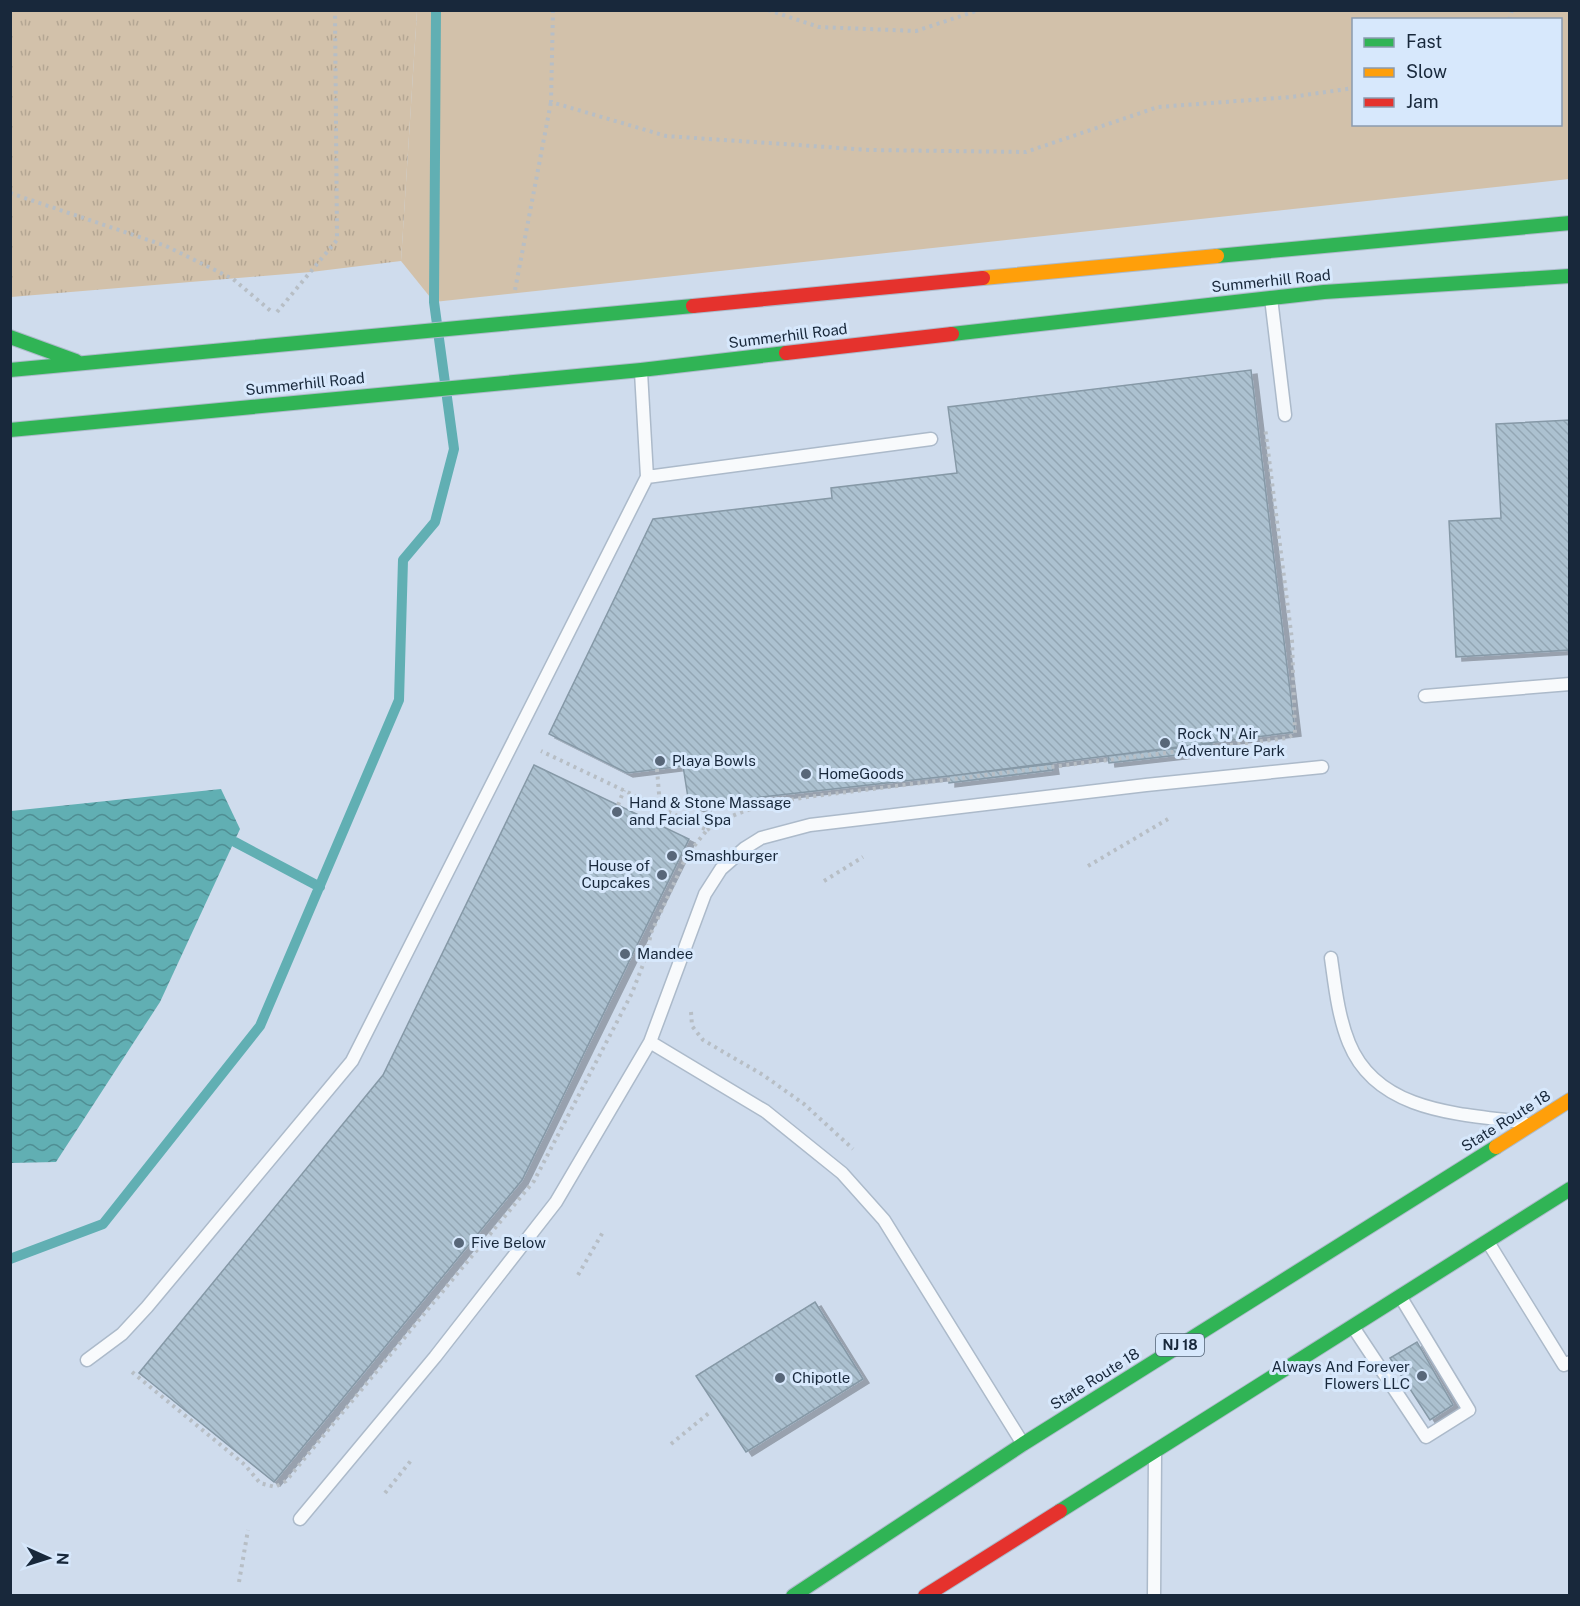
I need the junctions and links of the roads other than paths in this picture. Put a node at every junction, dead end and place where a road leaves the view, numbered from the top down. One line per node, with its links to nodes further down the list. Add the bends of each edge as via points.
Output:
1 (1569, 223): 5 (main road, Summerhill Road)
2 (1569, 276): 3 (main road, Summerhill Road)
3 (1271, 297): 7 (main road, Summerhill Road); 8 (lane)
4 (10, 337): 5 (main road)
5 (83, 364): 6 (main road, Summerhill Road)
6 (10, 370)
7 (641, 370): 9 (main road, Summerhill Road); 11 (lane)
8 (1285, 415)
9 (10, 430)
10 (931, 439): 11 (lane)
11 (647, 477): 23 (lane, via 352,1061 147,1307 122,1334)
12 (1569, 684): 13 (lane)
13 (1425, 696)
14 (1322, 767): 16 (lane, via 810,825 760,838 721,869 705,894)
15 (1331, 958): 18 (lane, via 1350,1044 1366,1071 1389,1091 1415,1104)
16 (650, 1042): 25 (lane, via 765,1111 842,1173 884,1220); 27 (lane, via 556,1202 435,1357)
17 (1569, 1100): 18 (main road, State Route 18 / NJ 18)
18 (1533, 1123): 25 (main road, State Route 18 / NJ 18)
19 (1569, 1189): 20 (main road)
20 (1487, 1241): 21 (main road); 24 (lane, via 1564,1365)
21 (1400, 1296): 22 (main road); 22 (lane, via 1469,1410 1426,1437)
22 (1352, 1326): 26 (main road)
23 (87, 1360)
24 (1569, 1362)
25 (1023, 1444): 28 (main road, State Route 18 / NJ 18)
26 (1155, 1450): 29 (main road); 30 (lane)
27 (300, 1519)
28 (793, 1596)
29 (924, 1596)
30 (1154, 1596)

